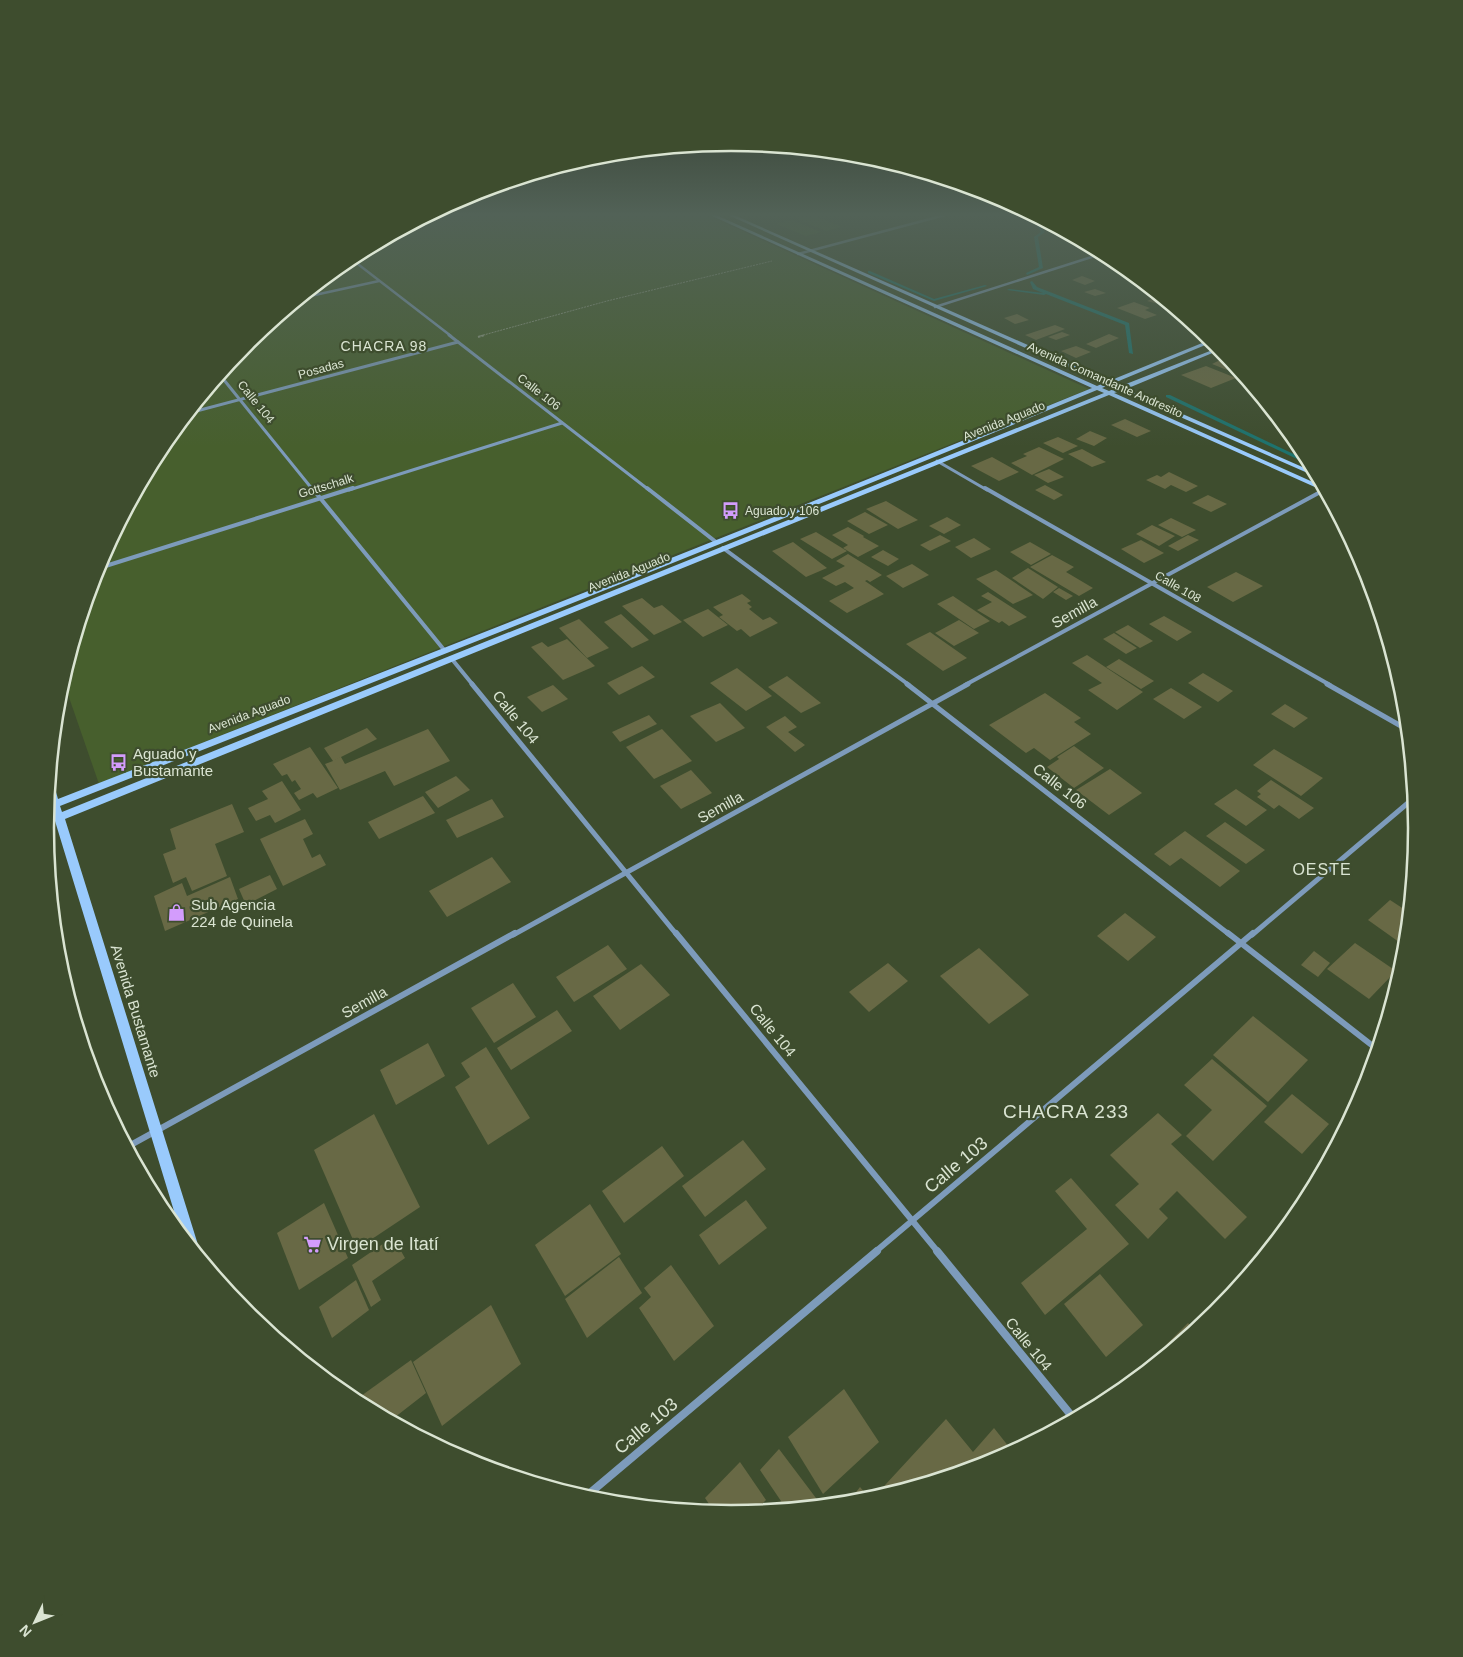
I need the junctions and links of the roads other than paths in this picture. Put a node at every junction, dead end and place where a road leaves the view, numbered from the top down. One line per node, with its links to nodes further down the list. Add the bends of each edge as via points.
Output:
1 (327, 292): 6 (street)
2 (393, 292): 8 (street, Calle 106)
3 (883, 292): 13 (main road, Avenida Comandante Andresito)
4 (902, 292): 7 (main road, Avenida Comandante Andresito)
5 (981, 292): 7 (street)
6 (314, 295)
7 (935, 307): 12 (main road, Avenida Comandante Andresito)
8 (458, 342): 16 (street, Posadas); 18 (street, Calle 106)
9 (1205, 343): 12 (main road, Avenida Aguado)
10 (1213, 351): 14 (main road, Avenida Aguado)
11 (224, 380): 16 (street, Calle 104)
12 (1107, 384): 13 (main road, Avenida Aguado); 14 (main road, Avenida Comandante Andresito)
13 (1095, 388): 15 (main road, Avenida Comandante Andresito); 24 (main road, Avenida Aguado)
14 (1119, 388): 15 (main road, Avenida Aguado); 20 (main road, Avenida Comandante Andresito)
15 (1107, 393): 19 (main road, Avenida Aguado); 21 (main road, Avenida Comandante Andresito)
16 (240, 400): 17 (street, Posadas); 23 (street, Calle 104)
17 (198, 411)
18 (562, 423): 23 (street, Gottschalk); 24 (street, Calle 106)
19 (937, 461): 24 (main road, Avenida Aguado); 26 (street, Calle 108)
20 (1306, 471)
21 (1315, 486)
22 (1320, 493): 26 (street, Semilla)
23 (321, 499): 25 (street, Gottschalk); 27 (street, Calle 104)
24 (719, 545): 27 (main road, Avenida Aguado); 28 (street, Calle 106)
25 (107, 566)
26 (1151, 583): 28 (street, Semilla); 29 (street, Calle 108)
27 (448, 654): 31 (main road, Avenida Aguado); 33 (main road, Avenida Aguado); 34 (street, Calle 104)
28 (934, 704): 34 (street, Semilla); 35 (street, Calle 106)
29 (1401, 726)
30 (1408, 803): 35 (street, Calle 103)
31 (55, 804): 33 (main road, Avenida Bustamante)
32 (54, 817): 33 (main road, Avenida Aguado)
33 (60, 817): 37 (main road, Avenida Bustamante)
34 (627, 872): 37 (street, Semilla); 39 (street, Calle 104)
35 (1242, 943): 36 (street, Calle 106); 39 (street, Calle 103)
36 (1373, 1046)
37 (156, 1130): 38 (street, Semilla); 40 (main road, Avenida Bustamante)
38 (132, 1143)
39 (913, 1221): 41 (street, Calle 104); 42 (street, Calle 103)
40 (187, 1231)
41 (1071, 1415)
42 (592, 1491)

